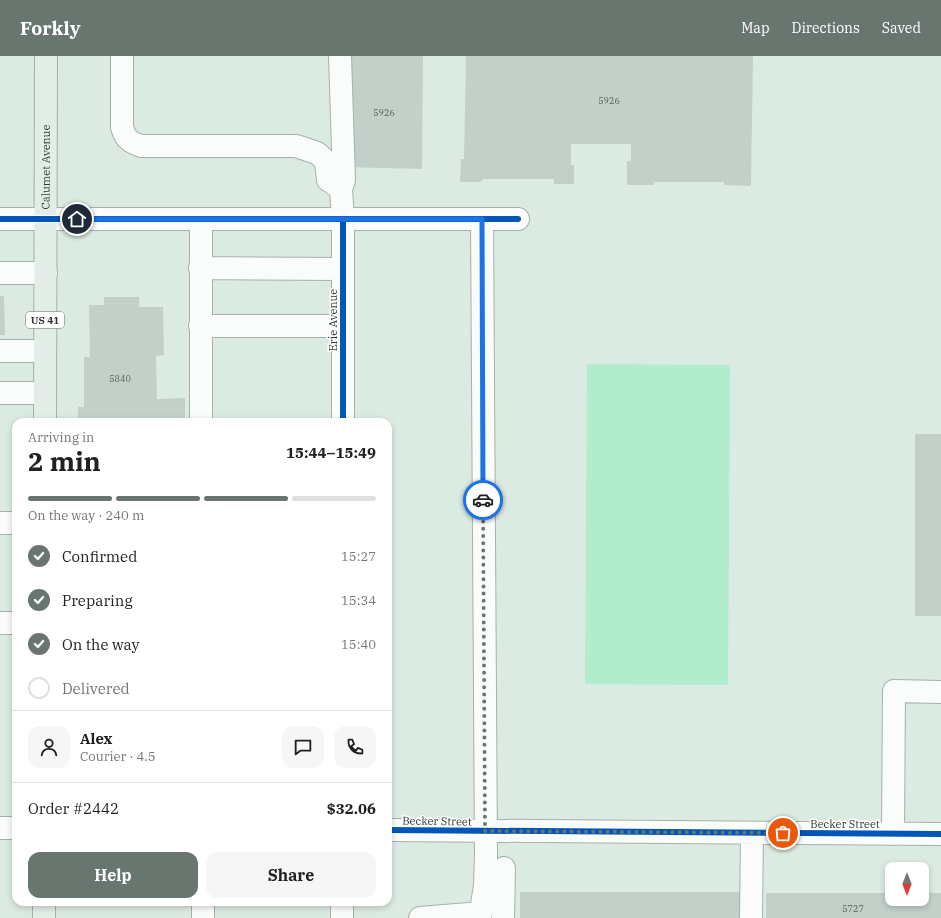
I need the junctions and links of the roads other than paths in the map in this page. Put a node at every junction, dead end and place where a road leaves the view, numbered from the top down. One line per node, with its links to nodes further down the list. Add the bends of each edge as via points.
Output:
1 (46, 56): 6 (main road, Calumet Avenue / US 41)
2 (122, 56): 4 (street, via 122,127 124,136 131,143 141,146 296,146 317,152 326,161 328,180)
3 (340, 56): 4 (street, Erie Avenue, via 344,180)
4 (340, 189): 8 (street, Erie Avenue)
5 (0, 219): 6 (street)
6 (46, 219): 7 (street); 14 (main road, Calumet Avenue / US 41)
7 (201, 219): 8 (street); 11 (street)
8 (343, 219): 9 (street); 12 (street, Erie Avenue)
9 (482, 219): 10 (street); 32 (street)
10 (518, 219)
11 (200, 268): 12 (street); 15 (street)
12 (343, 269): 16 (street, Erie Avenue)
13 (0, 273): 14 (street)
14 (46, 273): 18 (main road, Calumet Avenue / US 41)
15 (200, 326): 16 (street); 22 (street)
16 (343, 326): 23 (street, Erie Avenue)
17 (3, 349): 18 (street)
18 (45, 351): 20 (main road, Calumet Avenue / US 41)
19 (0, 393): 20 (street)
20 (45, 393): 21 (main road, Calumet Avenue / US 41)
21 (45, 418)
22 (201, 418)
23 (343, 418)
24 (0, 523): 25 (street)
25 (12, 523)
26 (0, 623): 27 (street)
27 (12, 624)
28 (941, 692): 34 (street, via 894,691)
29 (0, 828): 30 (street)
30 (12, 828)
31 (392, 830): 32 (street, Becker Street)
32 (485, 831): 33 (street, Becker Street); 40 (street, via 485,878)
33 (752, 833): 34 (street, Becker Street); 46 (street)
34 (893, 834): 35 (street, Becker Street)
35 (941, 834)
36 (504, 868): 45 (street)
37 (44, 906): 41 (main road)
38 (203, 906): 42 (street)
39 (342, 906): 43 (street)
40 (480, 916): 44 (street)
41 (44, 918)
42 (203, 918)
43 (342, 918)
44 (420, 918)
45 (503, 918)
46 (751, 918)

